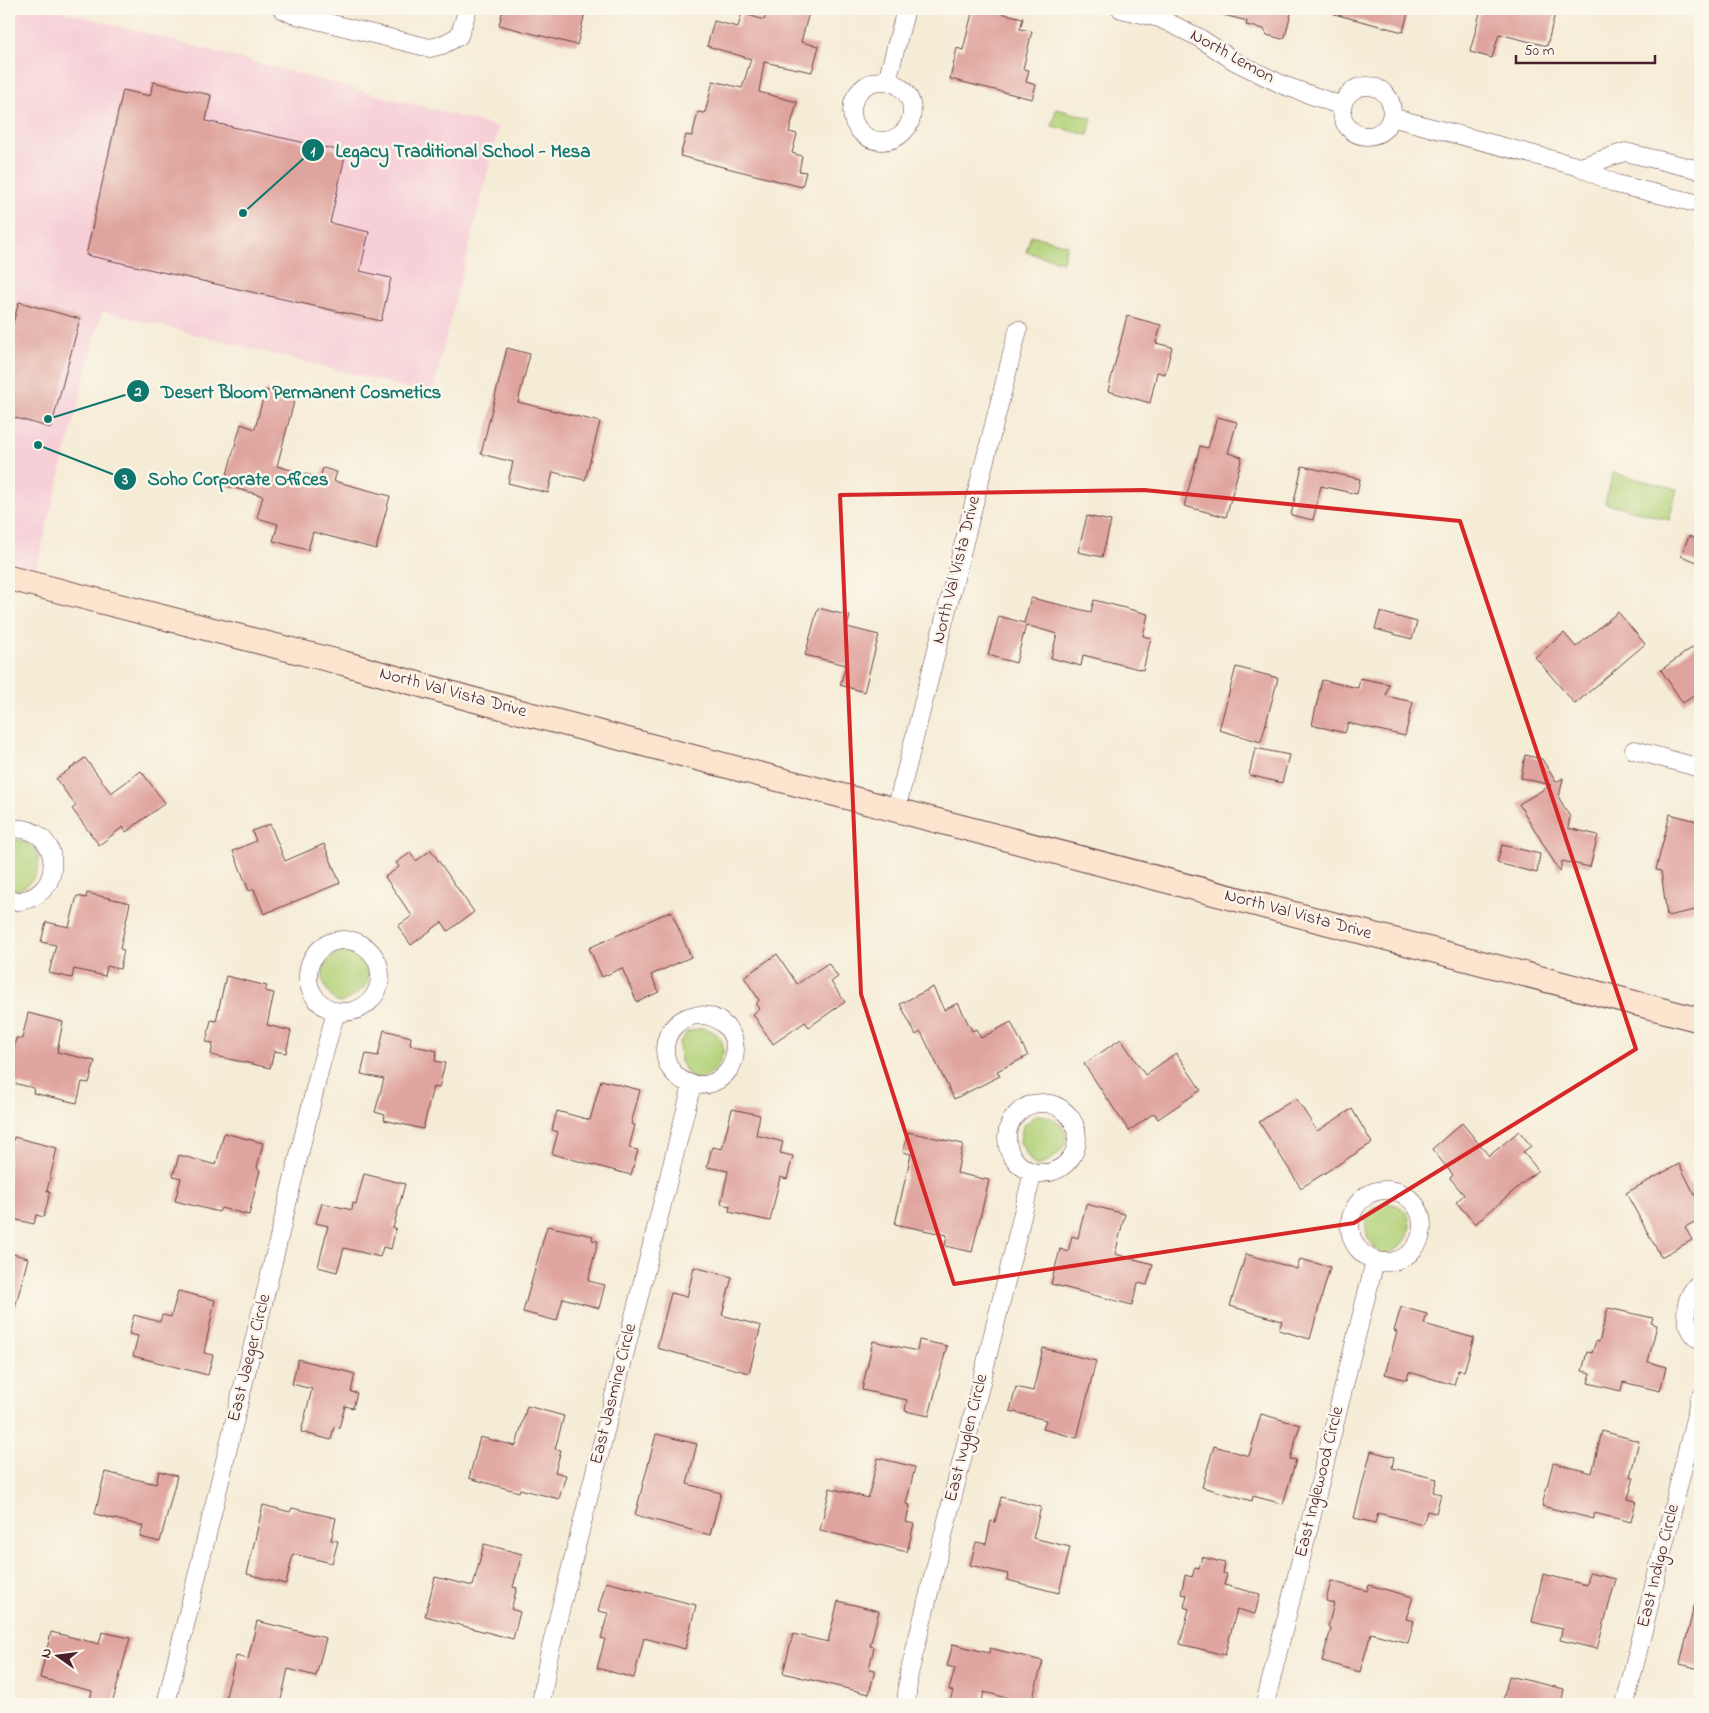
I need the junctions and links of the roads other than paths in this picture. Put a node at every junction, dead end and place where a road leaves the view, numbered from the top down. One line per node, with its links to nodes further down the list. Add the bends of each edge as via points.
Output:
1 (282, 9): 2 (street, via 430,48 459,36)
2 (468, 9)
3 (906, 9): 5 (street)
4 (1121, 9): 6 (street, North Lemon, via 1159,18 1282,85)
5 (887, 81)
6 (1342, 106): 7 (street, via 1347,126 1363,136 1382,132); 7 (street, via 1353,90 1374,87 1384,92 1389,100)
7 (1392, 117): 8 (street)
8 (1580, 167): 9 (street, via 1625,152); 10 (street, via 1616,184)
9 (1700, 170)
10 (1700, 204)
11 (1018, 330): 15 (street, North Val Vista Drive)
12 (9, 578): 15 (main road, North Val Vista Drive)
13 (1634, 750): 14 (street)
14 (1700, 768)
15 (896, 810): 19 (main road, North Val Vista Drive)
16 (9, 829): 17 (street, via 29,830 40,836 50,851 53,869 42,891 20,902)
17 (9, 901)
18 (336, 1012): 18 (street, via 358,1010 368,1004 379,984 379,968 372,952 352,940 327,944 310,962 309,987 324,1007); 26 (street, East Jaeger Circle)
19 (1700, 1020)
20 (692, 1085): 20 (street, via 714,1083 724,1076 735,1056 732,1034 715,1018 704,1015 681,1020 667,1039 666,1056 672,1072); 27 (street, East Jasmine Circle, via 548,1659)
21 (1033, 1172): 21 (street, via 1054,1171 1064,1166 1076,1147 1077,1135 1072,1119 1060,1107 1049,1103 1026,1106 1016,1114 1007,1135 1012,1158); 28 (street, East Ivyglen Circle, via 909,1674)
22 (1375, 1261): 22 (street, via 1399,1260 1409,1254 1419,1240 1422,1222 1419,1210 1403,1193 1391,1190 1374,1192 1359,1202 1352,1212 1353,1241 1364,1255); 29 (street, East Inglewood Circle)
23 (1700, 1282): 24 (street, via 1692,1291 1685,1313 1688,1325)
24 (1700, 1341)
25 (1700, 1398): 30 (street, East Indigo Circle)
26 (166, 1704)
27 (541, 1704)
28 (906, 1704)
29 (1265, 1704)
30 (1624, 1704)

